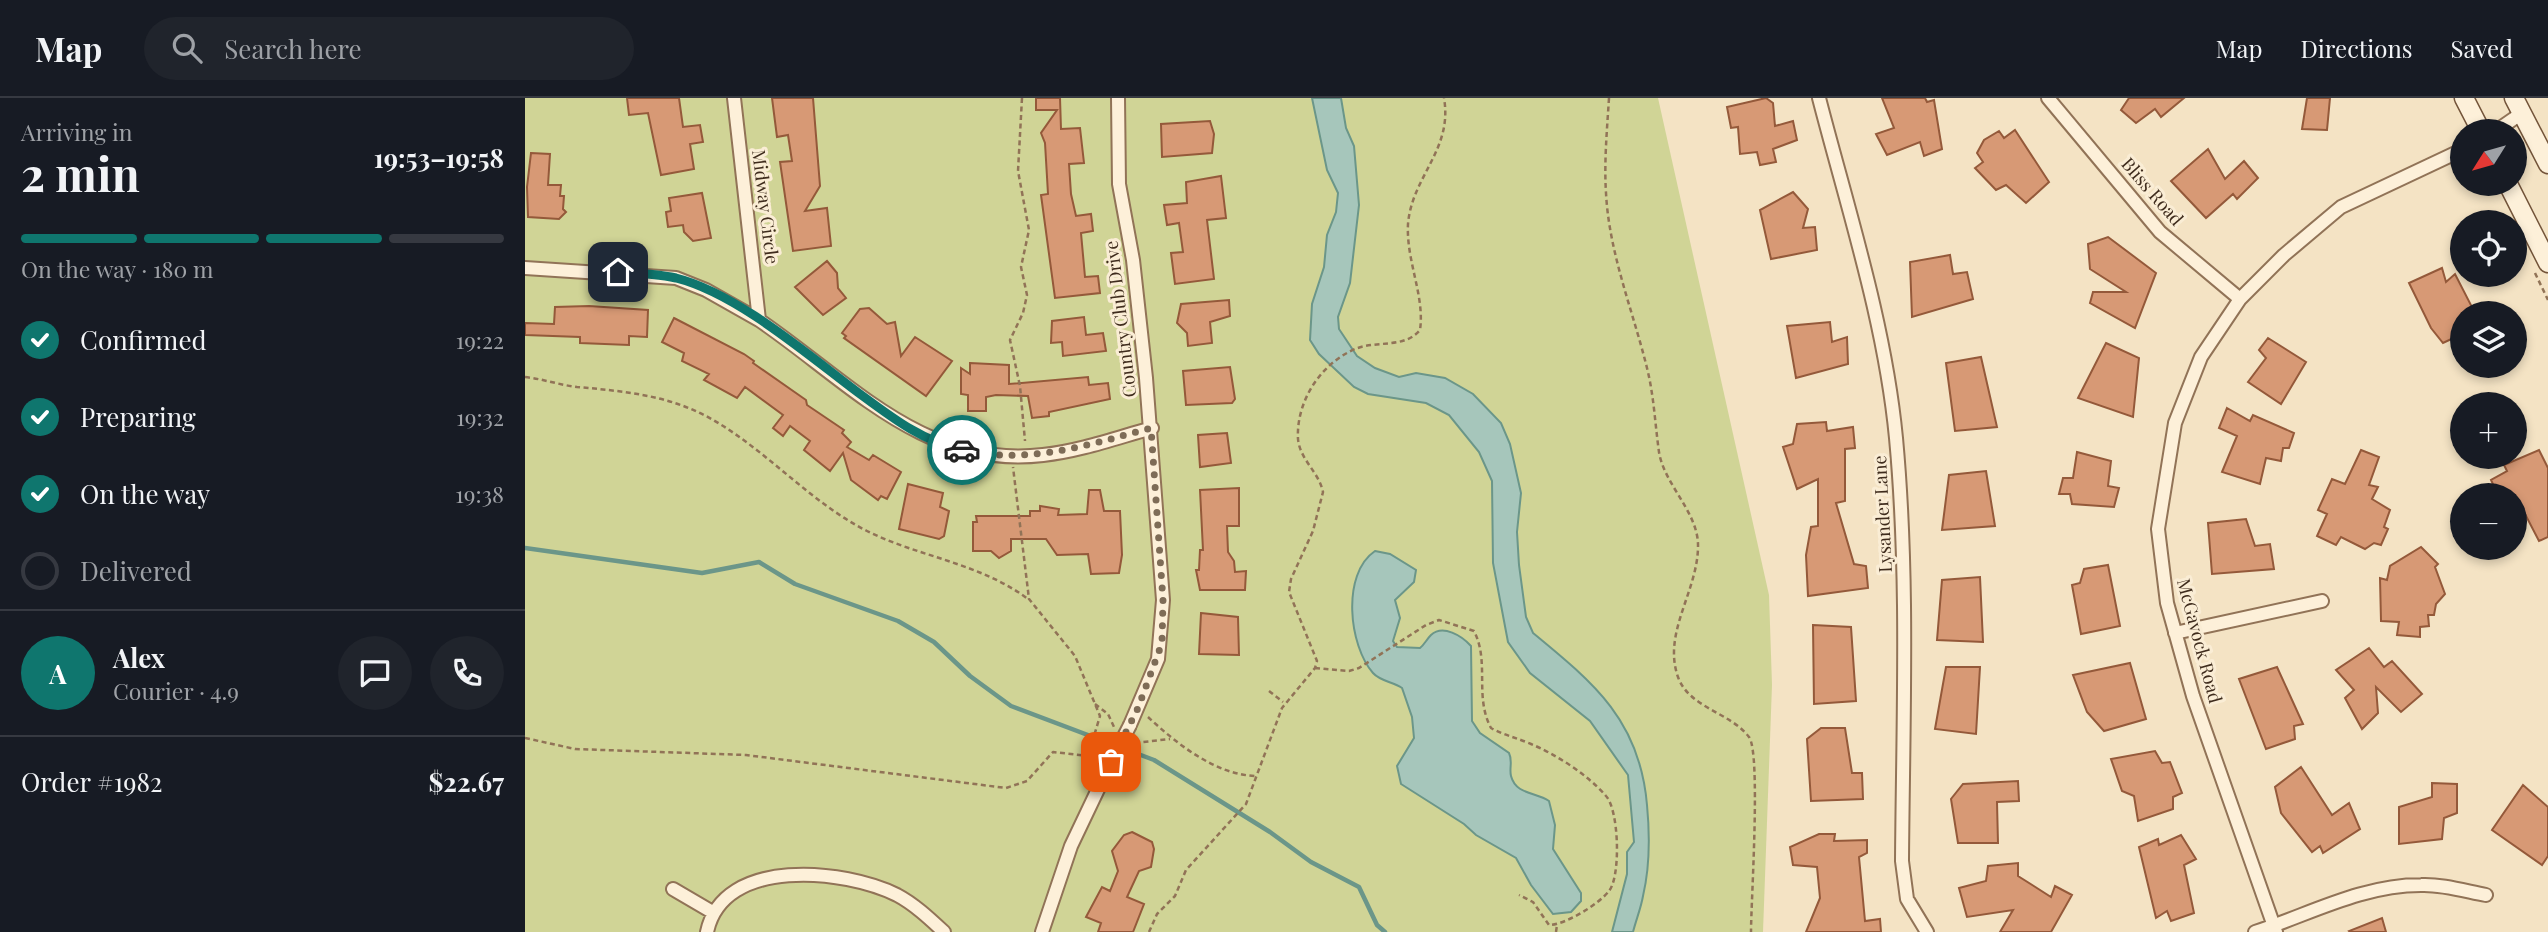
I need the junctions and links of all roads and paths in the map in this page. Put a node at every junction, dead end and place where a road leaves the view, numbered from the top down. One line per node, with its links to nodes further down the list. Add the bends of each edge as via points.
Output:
1 (733, 98): 18 (street, Midway Circle)
2 (1021, 98): 21 (path, via 1018,160 1029,230 1021,267 1027,295 1010,340 1020,386)
3 (1118, 98): 20 (street, Country Club Drive, via 1119,184 1133,260)
4 (1444, 98): 26 (path, via 1447,123 1443,140 1418,187 1409,223 1411,272 1422,315 1420,330 1403,341 1354,349 1313,384 1299,413 1298,442 1323,492 1289,592 1317,661)
5 (1609, 98): 47 (path, via 1606,195 1617,254 1647,367 1659,454 1698,541 1696,578 1672,652 1688,695 1751,739 1756,763)
6 (1819, 98): 48 (street, Lysander Lane, via 1874,307 1896,436 1904,553 1902,861 1907,899)
7 (2048, 98): 17 (street, Bliss Road, via 2160,232)
8 (2464, 98): 10 (main road)
9 (2518, 105): 11 (street); 13 (main road)
10 (2475, 119)
11 (2507, 119)
12 (2450, 156): 17 (street, McGavock Road, via 2341,207)
13 (2548, 164)
14 (2514, 196): 15 (main road)
15 (2548, 263)
16 (525, 268): 18 (street, via 676,278)
17 (2240, 299): 25 (street, McGavock Road, via 2201,357 2175,423 2158,529)
18 (759, 320): 20 (street, via 898,422 953,448 1000,456 1043,455)
19 (525, 377): 23 (path, via 680,404 727,429 860,528 969,568)
20 (1151, 428): 30 (street, Country Club Drive, via 1162,643)
21 (1025, 448)
22 (1013, 466): 23 (path)
23 (1029, 599): 29 (path, via 1075,656)
24 (2322, 601): 25 (street)
25 (2175, 633): 41 (street, McGavock Road)
26 (1315, 668): 28 (path); 40 (path, via 1349,671 1439,620 1474,631 1482,648 1483,713 1491,728 1566,763 1609,799 1617,835 1615,875 1609,891)
27 (1269, 691): 28 (path)
28 (1285, 703): 35 (path)
29 (1095, 704): 31 (path, via 1108,713); 32 (path, via 1100,719 1088,756 1053,752 1027,781 1006,788 746,755 575,749)
30 (1138, 708): 33 (path); 44 (street, Country Club Drive, bridge, via 1079,828)
31 (1115, 731)
32 (525, 738)
33 (1172, 739): 34 (path); 35 (path, via 1224,770)
34 (1135, 743)
35 (1256, 776): 45 (path, via 1243,808 1186,870 1175,896 1157,914)
36 (673, 889): 39 (street)
37 (1519, 895): 40 (path, via 1533,902 1549,925)
38 (2486, 895): 41 (street, via 2423,884 2381,890 2338,900)
39 (715, 913): 42 (street); 43 (street, via 729,896 753,882 798,875 881,888 917,908)
40 (1557, 925): 46 (path)
41 (2275, 929): 49 (street)
42 (707, 932)
43 (944, 932)
44 (1042, 932)
45 (1149, 932)
46 (1556, 932)
47 (1751, 932)
48 (1927, 932)
49 (2255, 932)

